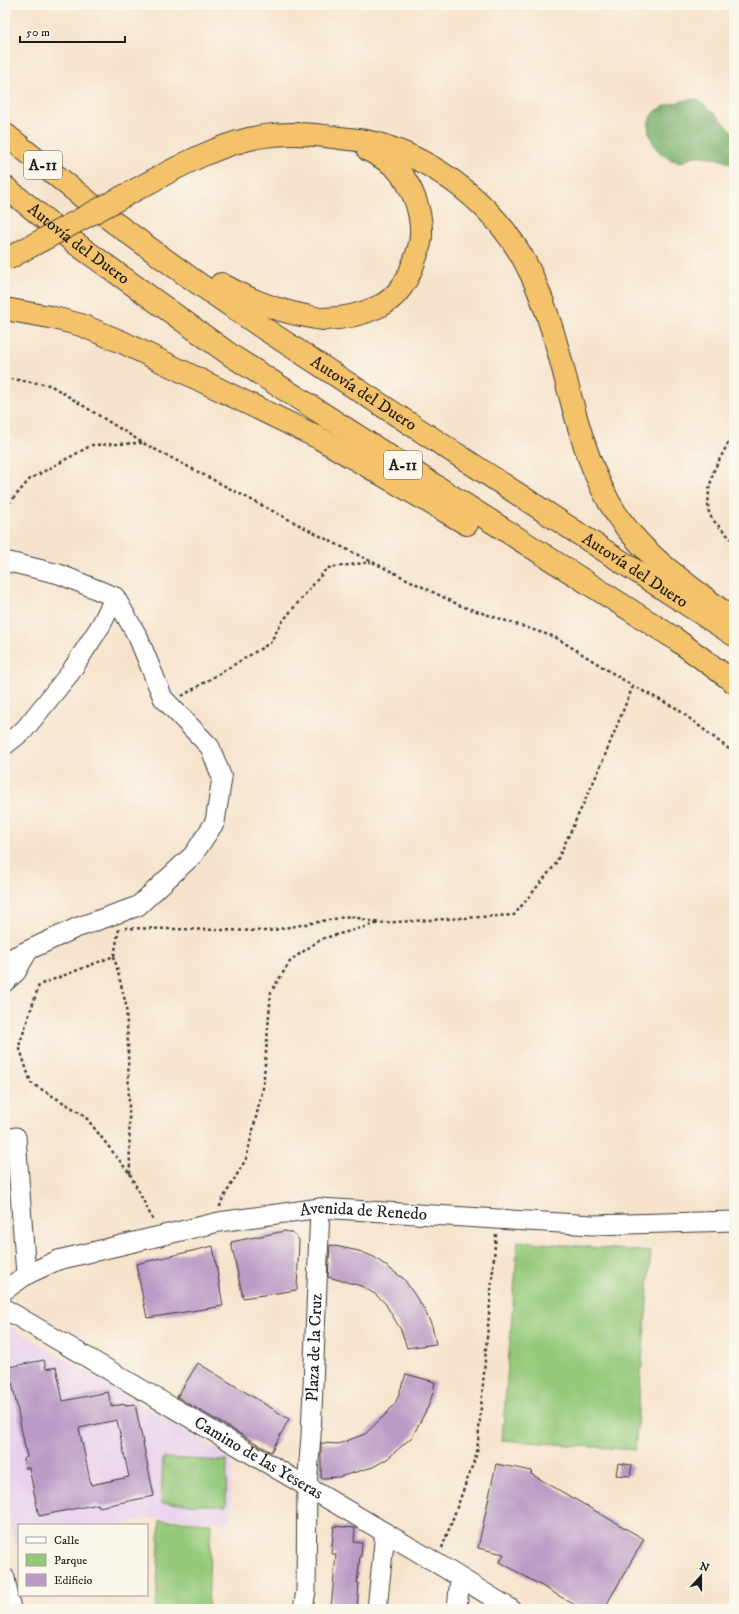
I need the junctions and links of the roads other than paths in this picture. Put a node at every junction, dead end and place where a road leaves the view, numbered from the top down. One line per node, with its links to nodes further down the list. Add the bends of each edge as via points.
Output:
1 (5, 120): 3 (highway, via 82,182 208,276 244,297 285,312 324,319 356,315 381,306 398,292 409,276 421,235 415,198 396,168 367,149)
2 (5, 134): 10 (highway, Autovía del Duero / A-11, via 112,221 238,311)
3 (339, 138): 5 (highway, bridge, via 319,134 263,136 218,149 170,171); 9 (highway, via 366,141 412,157 446,176 473,197 497,222 533,277 548,319 580,434 591,466 610,504 631,533 665,569)
4 (5, 187): 11 (highway, Autovía del Duero / A-11, via 75,243 232,356 674,638)
5 (6, 259)
6 (5, 309): 12 (highway, via 81,325 122,342 319,438 568,585 663,646)
7 (5, 561): 8 (street, via 58,574)
8 (115, 597): 13 (street, via 101,625 70,673 24,730); 14 (street, via 138,637 163,698 210,747 222,778 215,822 193,855 138,906 76,928)
9 (734, 619)
10 (734, 635)
11 (734, 682)
12 (734, 697)
13 (5, 745)
14 (28, 951): 15 (street); 16 (street, via 16,972)
15 (5, 961)
16 (5, 982)
17 (11, 1138): 20 (street)
18 (320, 1208): 19 (street, Avenida de Renedo, via 593,1225); 20 (street, Avenida de Renedo, via 220,1222 58,1260); 23 (street, Plaza de la Cruz)
19 (734, 1221)
20 (26, 1275): 21 (street, Avenida de Renedo)
21 (5, 1290)
22 (5, 1309): 23 (street, Camino de las Yeseras)
23 (307, 1486): 24 (street, Camino de las Yeseras); 28 (street, Plaza de la Cruz, via 306,1591)
24 (385, 1533): 26 (street, Camino de las Yeseras); 29 (street)
25 (5, 1578): 27 (street)
26 (460, 1578): 30 (street); 31 (street, Camino de las Yeseras)
27 (11, 1609)
28 (303, 1609)
29 (377, 1609)
30 (457, 1609)
31 (511, 1609)

